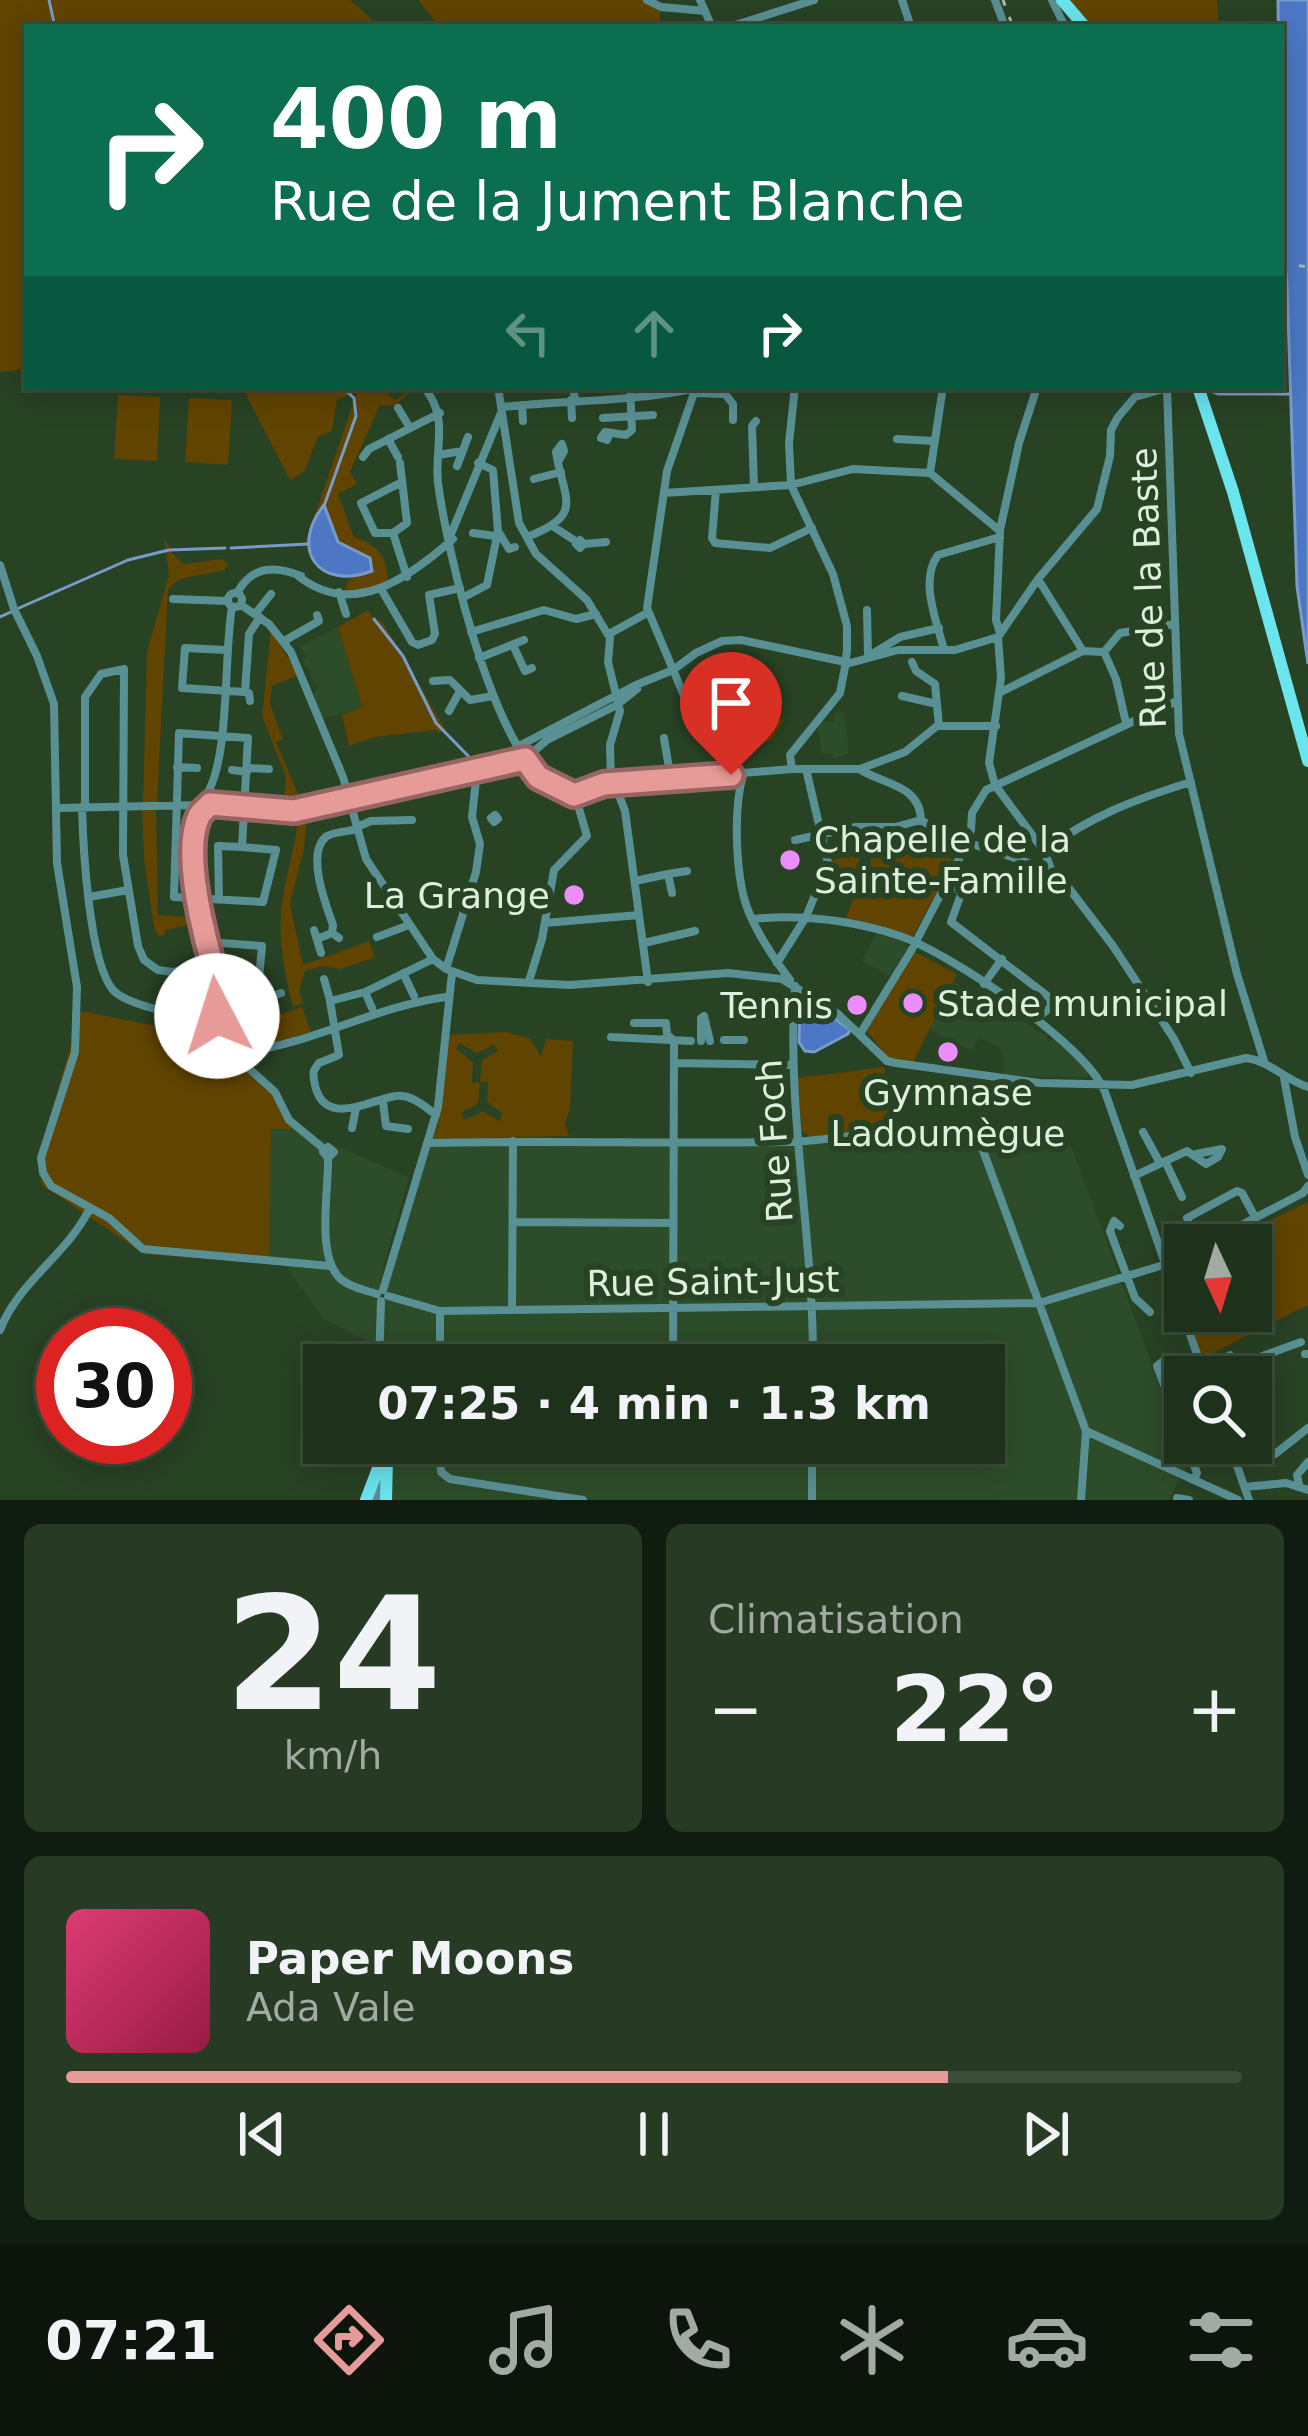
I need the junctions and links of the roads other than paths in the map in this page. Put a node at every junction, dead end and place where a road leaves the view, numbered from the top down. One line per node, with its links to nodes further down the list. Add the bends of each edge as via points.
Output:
1 (647, 0): 6 (street)
2 (700, 0): 6 (street)
3 (814, 0): 8 (street)
4 (1052, 0): 9 (street)
5 (1062, 0): 9 (main road)
6 (705, 11): 7 (street)
7 (711, 24)
8 (738, 24)
9 (1076, 24)
10 (429, 390): 25 (street)
11 (499, 390): 23 (street)
12 (573, 390): 21 (street)
13 (696, 390): 20 (street); 30 (street, via 725,394); 50 (street)
14 (795, 390): 47 (street)
15 (942, 390): 38 (street)
16 (1036, 390): 56 (street)
17 (1160, 390): 63 (street, via 1130,401 1112,428 1097,509)
18 (1164, 390): 76 (street, Rue de la Baste)
19 (1201, 390): 112 (main road)
20 (631, 393): 21 (street); 27 (street)
21 (573, 400): 22 (street); 28 (street)
22 (521, 405): 23 (street); 31 (street)
23 (503, 406): 42 (street); 58 (street)
24 (398, 408): 33 (street)
25 (440, 413): 33 (street); 40 (street)
26 (653, 415): 27 (street)
27 (632, 416): 29 (street); 34 (street, via 626,435)
28 (572, 418)
29 (602, 418)
30 (733, 420)
31 (523, 421)
32 (756, 421): 48 (street)
33 (410, 428): 36 (street)
34 (609, 435)
35 (468, 437): 39 (street)
36 (388, 439): 41 (street); 46 (street)
37 (897, 439): 38 (street)
38 (934, 441): 44 (street)
39 (462, 452): 40 (street); 43 (street)
40 (438, 455): 57 (street)
41 (363, 457)
42 (478, 463): 55 (street, via 493,470); 57 (street)
43 (457, 466)
44 (930, 473): 47 (street, via 854,469); 56 (street)
45 (534, 479): 51 (street, via 559,467 568,502)
46 (402, 482): 53 (street, via 408,518); 53 (street, via 361,503 373,532)
47 (791, 485): 48 (street); 52 (street)
48 (754, 488): 49 (street)
49 (716, 490): 50 (street); 52 (street, via 715,543 770,548)
50 (664, 493): 71 (street)
51 (554, 527): 58 (street); 59 (street, via 580,543)
52 (812, 528): 90 (street, bridge, via 848,626)
53 (393, 533): 62 (street)
54 (473, 533): 55 (street)
55 (497, 533): 60 (street); 66 (street, via 487,585)
56 (1000, 534): 77 (street, via 933,560 928,575); 80 (street)
57 (449, 536): 62 (street); 66 (street)
58 (527, 537): 73 (street)
59 (606, 542)
60 (515, 548)
61 (0, 565): 135 (street, via 54,704)
62 (406, 577): 64 (street)
63 (1038, 579): 80 (street); 85 (street)
64 (380, 589): 65 (street); 66 (street, via 418,645 435,634 429,595)
65 (339, 592): 69 (street, via 265,569 248,578); 72 (street)
66 (461, 593): 78 (street)
67 (271, 594): 74 (street)
68 (173, 599): 69 (street)
69 (234, 604): 74 (street); 83 (street)
70 (867, 610): 88 (street)
71 (647, 613): 79 (street); 92 (street)
72 (346, 614)
73 (596, 614): 78 (street, via 576,619 544,610); 79 (street)
74 (258, 615): 81 (street); 96 (street, via 249,634 248,697)
75 (317, 615): 81 (street)
76 (1175, 624): 86 (street, via 1120,634); 102 (street, Rue de la Baste)
77 (939, 628): 82 (street); 84 (street)
78 (471, 632): 87 (street)
79 (609, 634): 101 (street)
80 (999, 635): 84 (street); 98 (street)
81 (284, 641): 129 (street)
82 (896, 645): 84 (street); 88 (street)
83 (226, 650): 96 (street); 96 (street, via 185,649 182,685)
84 (944, 650)
85 (1083, 651): 86 (street); 98 (street)
86 (1104, 652): 105 (street)
87 (479, 658): 91 (street, via 518,643 524,671); 99 (street)
88 (867, 658): 90 (street)
89 (912, 662): 103 (street, via 935,683)
90 (845, 664): 92 (street, via 733,640); 116 (street, via 840,693 790,755)
91 (532, 668)
92 (674, 670): 101 (street); 122 (street, via 685,698 713,712)
93 (459, 671): 95 (street)
94 (433, 681): 95 (street)
95 (452, 682): 97 (street)
96 (225, 691): 108 (street)
97 (460, 692): 99 (street, via 470,700); 104 (street)
98 (999, 694): 107 (street)
99 (493, 696): 110 (street)
100 (902, 696): 103 (street)
101 (618, 700): 110 (street); 111 (street); 126 (street)
102 (1177, 701): 105 (street); 125 (street, Rue de la Baste)
103 (937, 704): 106 (street)
104 (449, 711)
105 (1126, 723): 127 (street)
106 (939, 726): 107 (street); 118 (street, via 907,751)
107 (996, 726): 127 (street, via 989,763)
108 (224, 736): 113 (street, via 179,734); 120 (street, via 248,738); 130 (street)
109 (664, 738): 124 (street)
110 (519, 746): 111 (street)
111 (525, 759): 121 (street); 128 (street, via 538,777)
112 (1308, 761)
113 (177, 767): 114 (street); 132 (street)
114 (197, 769)
115 (269, 769): 120 (street)
116 (792, 769): 117 (street); 123 (street)
117 (806, 769): 118 (street); 141 (street)
118 (860, 769): 139 (street, via 910,792)
119 (232, 770): 120 (street)
120 (247, 770): 133 (street)
121 (477, 771): 129 (street); 136 (street)
122 (731, 775): 123 (street); 124 (street)
123 (743, 775): 160 (street, via 737,820)
124 (671, 780): 126 (street)
125 (1191, 782): 145 (street, via 1130,800); 198 (street, Rue de la Baste)
126 (613, 783): 128 (street); 150 (street)
127 (995, 785): 143 (street, via 972,813); 145 (street)
128 (574, 795): 161 (street, via 587,830 554,870)
129 (350, 797): 133 (street, via 291,811); 140 (street)
130 (204, 805): 132 (street); 133 (street); 156 (street)
131 (122, 806): 132 (street); 134 (street); 134 (street, via 121,668 100,674 86,692); 152 (street)
132 (175, 806): 156 (street, via 174,897)
133 (245, 806): 144 (street)
134 (84, 807): 135 (street); 155 (street)
135 (58, 808): 221 (street, via 57,862 78,1012 75,1052 41,1158 51,1186)
136 (472, 817): 137 (street); 173 (street, via 480,844 476,872)
137 (491, 818)
138 (412, 820): 140 (street)
139 (921, 820): 141 (street); 143 (street)
140 (358, 828): 162 (street, via 366,860); 168 (street, via 322,842 318,879 335,936 315,934)
141 (822, 836): 142 (street); 146 (street)
142 (796, 840)
143 (965, 843): 149 (street); 166 (street)
144 (242, 847): 157 (street, via 218,846); 157 (street, via 275,850 263,902)
145 (1044, 851): 149 (street)
146 (826, 869): 151 (street); 159 (street)
147 (687, 871): 148 (street)
148 (668, 874): 150 (street); 153 (street)
149 (1056, 876): 189 (street)
150 (635, 881): 158 (street)
151 (860, 882)
152 (128, 890): 155 (street); 171 (street, via 150,966 173,972)
153 (673, 893)
154 (961, 894): 170 (street, via 950,922)
155 (89, 897): 188 (street, via 104,973 117,994 188,1014)
156 (198, 899): 157 (street); 165 (street)
157 (219, 900)
158 (639, 915): 161 (street); 167 (street)
159 (806, 917): 160 (street); 166 (street); 172 (street)
160 (752, 919): 172 (street)
161 (545, 923): 176 (street)
162 (410, 924): 164 (street); 169 (street)
163 (695, 931): 167 (street)
164 (377, 937)
165 (206, 942): 171 (street); 184 (street, via 262,946 259,979)
166 (914, 942): 178 (street); 193 (street)
167 (644, 943): 177 (street)
168 (321, 952)
169 (433, 959): 173 (street); 174 (street)
170 (1002, 959): 178 (street); 190 (street, via 1050,998 1052,1007)
171 (210, 962): 188 (street)
172 (778, 963): 179 (street)
173 (449, 971): 176 (street); 183 (street)
174 (403, 973): 180 (street); 182 (street)
175 (324, 979): 186 (street)
176 (529, 980): 177 (street)
177 (648, 982): 179 (street, via 728,974)
178 (984, 984): 190 (street)
179 (795, 986): 193 (street); 200 (street, Rue Foch)
180 (365, 992): 186 (street); 187 (street)
181 (281, 993): 184 (street)
182 (414, 996)
183 (446, 997): 192 (street); 207 (street)
184 (267, 998): 188 (street)
185 (1184, 1000): 189 (street)
186 (330, 1001): 192 (street)
187 (372, 1008)
188 (228, 1012): 197 (street)
189 (1156, 1013): 201 (street)
190 (1037, 1018): 203 (street)
191 (634, 1023): 196 (street, via 666,1023)
192 (336, 1027): 197 (street); 206 (street, via 339,1054 315,1068 316,1091 326,1104)
193 (860, 1034): 203 (street, via 887,1061 1040,1083)
194 (611, 1037): 196 (street)
195 (744, 1040): 196 (street)
196 (674, 1041): 199 (street)
197 (243, 1053): 230 (street, via 289,1120 326,1154)
198 (1265, 1062): 201 (street, via 1242,1058); 202 (street)
199 (674, 1064): 200 (street); 212 (street)
200 (793, 1065): 213 (street, Rue Foch)
201 (1191, 1073): 203 (street, via 1141,1085)
202 (1285, 1078): 204 (street); 217 (street)
203 (1101, 1082): 218 (street)
204 (1308, 1087)
205 (383, 1102): 206 (street); 207 (street, via 403,1096); 209 (street, via 386,1126)
206 (356, 1108): 208 (street)
207 (436, 1115): 214 (street)
208 (352, 1128)
209 (408, 1129)
210 (1143, 1132): 216 (street)
211 (513, 1141): 212 (street); 214 (street); 223 (street)
212 (674, 1141): 213 (street); 224 (street)
213 (799, 1141): 233 (street, via 888,1131 977,1134); 234 (street, Rue Foch)
214 (428, 1143): 232 (street)
215 (1196, 1154): 216 (street)
216 (1162, 1162): 218 (street); 220 (street)
217 (1308, 1175)
218 (1134, 1176): 228 (street)
219 (1308, 1186): 222 (street)
220 (1182, 1197)
221 (90, 1208): 230 (street, via 143,1250); 239 (street)
222 (1256, 1217): 225 (street, via 1237,1191 1187,1218); 226 (street)
223 (512, 1222): 224 (street); 236 (street)
224 (673, 1223): 235 (street)
225 (1190, 1224)
226 (1242, 1224)
227 (1120, 1226): 231 (street, via 1114,1221 1111,1231)
228 (1164, 1261)
229 (1164, 1264): 231 (street, Rue Saint-Just)
230 (330, 1266): 232 (street, Rue Saint-Just, via 352,1286)
231 (1127, 1277): 233 (street, Rue Saint-Just); 238 (street)
232 (383, 1295): 237 (street, Rue Saint-Just); 241 (street)
233 (1040, 1303): 234 (street, Rue Saint-Just); 247 (street)
234 (813, 1306): 235 (street, Rue Saint-Just); 244 (street, Rue Foch)
235 (673, 1308): 236 (street, Rue Saint-Just); 243 (street)
236 (512, 1310): 237 (street, Rue Saint-Just)
237 (440, 1311): 242 (street)
238 (1150, 1312)
239 (0, 1330)
240 (1301, 1342): 245 (street)
241 (381, 1344)
242 (440, 1344)
243 (673, 1344)
244 (813, 1344)
245 (1266, 1356)
246 (1308, 1428): 248 (street)
247 (1086, 1431): 257 (street); 267 (street)
248 (1272, 1453)
249 (1308, 1462): 259 (street, via 1297,1475)
250 (380, 1464): 262 (main road)
251 (383, 1464): 263 (street)
252 (387, 1464): 264 (main road)
253 (441, 1464): 265 (street, via 450,1479)
254 (812, 1464): 266 (street)
255 (1193, 1464): 257 (street)
256 (1236, 1464): 258 (street)
257 (1194, 1480): 260 (street)
258 (1245, 1487): 259 (street); 270 (street)
259 (1303, 1487)
260 (1225, 1497): 269 (street)
261 (1178, 1498): 268 (street)
262 (366, 1500)
263 (376, 1500)
264 (386, 1500)
265 (583, 1500)
266 (812, 1500)
267 (1081, 1500)
268 (1189, 1500)
269 (1238, 1500)
270 (1249, 1500)

